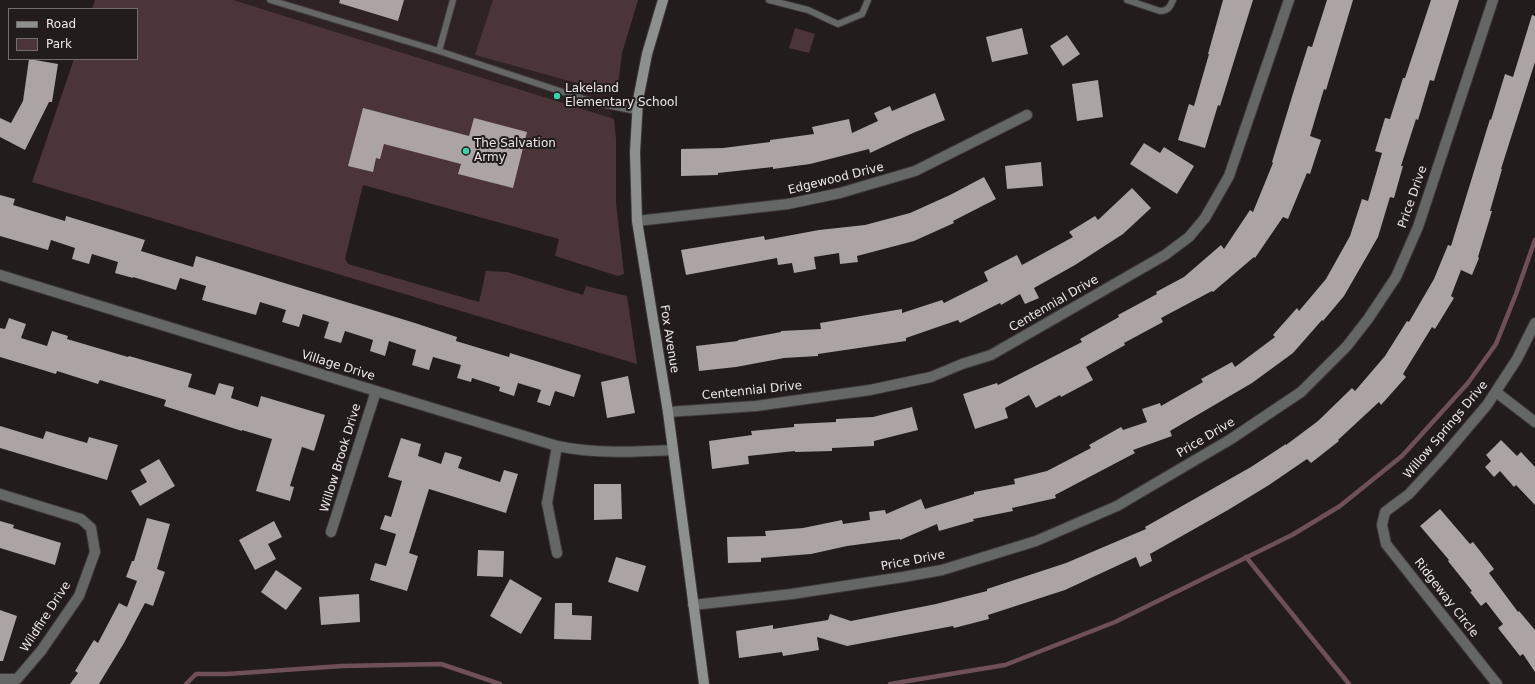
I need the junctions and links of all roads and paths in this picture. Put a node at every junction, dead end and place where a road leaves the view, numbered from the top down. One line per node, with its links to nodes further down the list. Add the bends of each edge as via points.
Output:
1 (270, 0): 10 (lane)
2 (453, 0): 10 (lane)
3 (663, 0): 11 (main road, Fox Avenue, via 647,54)
4 (769, 0): 5 (lane, via 808,10 838,24 862,14)
5 (868, 0)
6 (1127, 0): 7 (lane, via 1160,11 1170,8)
7 (1173, 0)
8 (1289, 0): 18 (street, Centennial Drive, via 1229,176 1205,218 1189,237 1165,254 991,355 932,377 870,390 756,406)
9 (1493, 0): 26 (street, Price Drive, via 1418,227 1396,277 1347,346 1301,392 1231,439 1117,506 1036,541 942,570 792,594)
10 (439, 51): 11 (lane, via 596,102)
11 (636, 111): 13 (main road, Fox Avenue)
12 (1027, 114): 13 (street, Edgewood Drive, via 915,172 840,193 788,204)
13 (638, 221): 18 (main road, Fox Avenue)
14 (0, 275): 16 (street, Village Drive)
15 (1535, 323): 17 (street, Willow Springs Drive, via 1517,360)
16 (376, 391): 20 (street, Village Drive); 24 (street, Willow Brook Drive)
17 (1496, 392): 19 (street); 23 (street, Willow Springs Drive, via 1409,494 1385,512)
18 (668, 412): 21 (main road, Fox Avenue)
19 (1535, 422)
20 (557, 446): 21 (street, Village Drive, via 600,452); 25 (street, via 547,503)
21 (673, 450): 26 (main road, Fox Avenue)
22 (0, 494): 27 (street, Wildfire Drive, via 81,519 91,528 95,552 78,596 41,651 17,679)
23 (1382, 525): 29 (street, Ridgeway Circle, via 1386,544)
24 (331, 532)
25 (557, 553)
26 (693, 605): 28 (main road, Fox Avenue)
27 (0, 679)
28 (704, 684)
29 (1497, 684)

